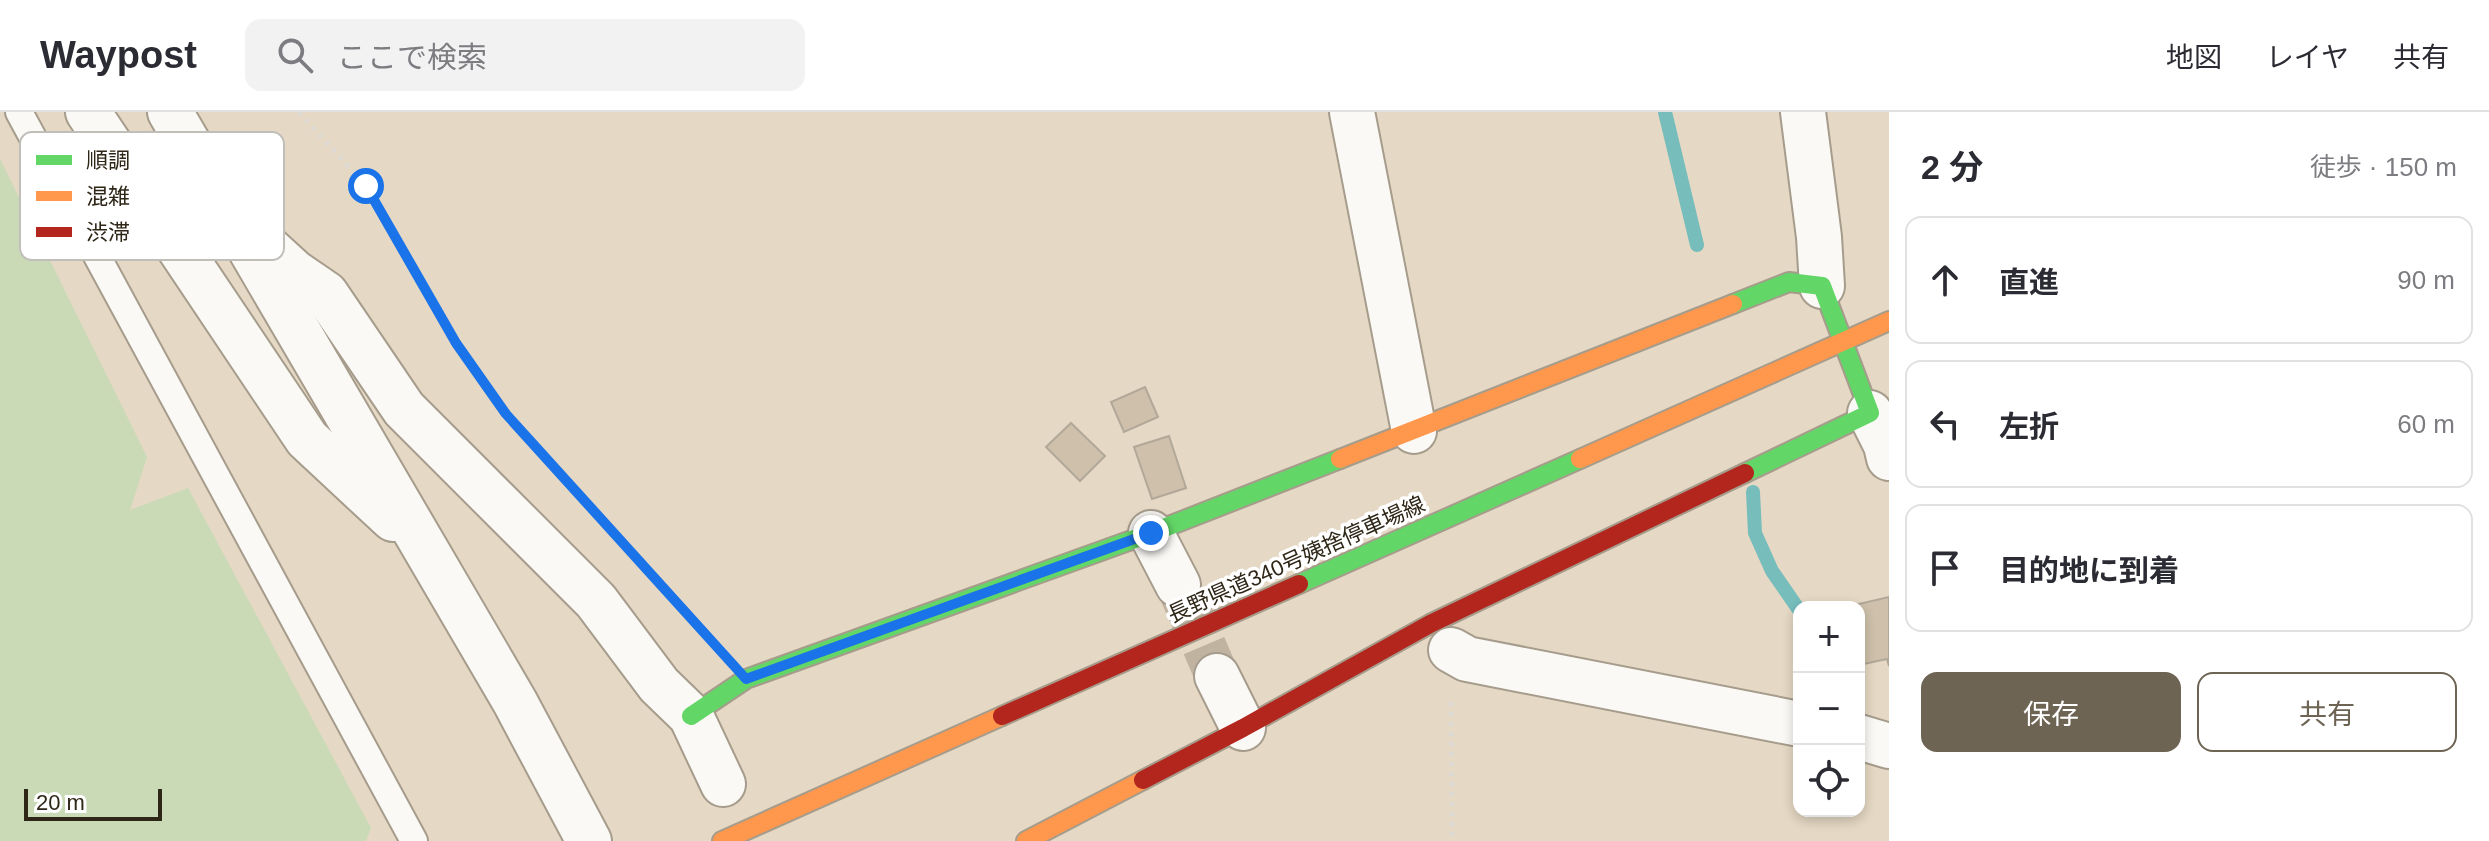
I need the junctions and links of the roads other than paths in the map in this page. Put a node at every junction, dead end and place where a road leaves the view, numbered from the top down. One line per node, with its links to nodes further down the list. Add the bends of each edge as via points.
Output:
1 (19, 112): 6 (lane)
2 (88, 112): 7 (street)
3 (170, 112): 8 (street)
4 (1352, 112): 17 (street)
5 (1803, 112): 13 (street)
6 (30, 132)
7 (101, 132)
8 (182, 132)
9 (99, 260): 30 (lane)
10 (187, 260): 20 (street, via 307,439)
11 (257, 260): 20 (street)
12 (281, 260): 24 (street, via 326,294 404,409 596,601 659,685)
13 (1822, 286): 15 (street); 17 (street, via 1789,282)
14 (1889, 321): 15 (street, 長野県道340号姨捨停車場線)
15 (1844, 342): 16 (street); 32 (street, 長野県道340号姨捨停車場線)
16 (1870, 413): 18 (street); 26 (street, via 1430,624)
17 (1414, 431): 19 (street)
18 (1889, 458)
19 (1151, 533): 21 (street); 24 (street, via 746,679)
20 (427, 551): 31 (street)
21 (1178, 585)
22 (1451, 650): 25 (street, via 1467,659)
23 (1217, 676): 26 (street)
24 (691, 716): 29 (street)
25 (1793, 723)
26 (1243, 728): 33 (street)
27 (1865, 739): 28 (street)
28 (1889, 746)
29 (723, 784)
30 (414, 841)
31 (589, 841)
32 (722, 841)
33 (1026, 841)

